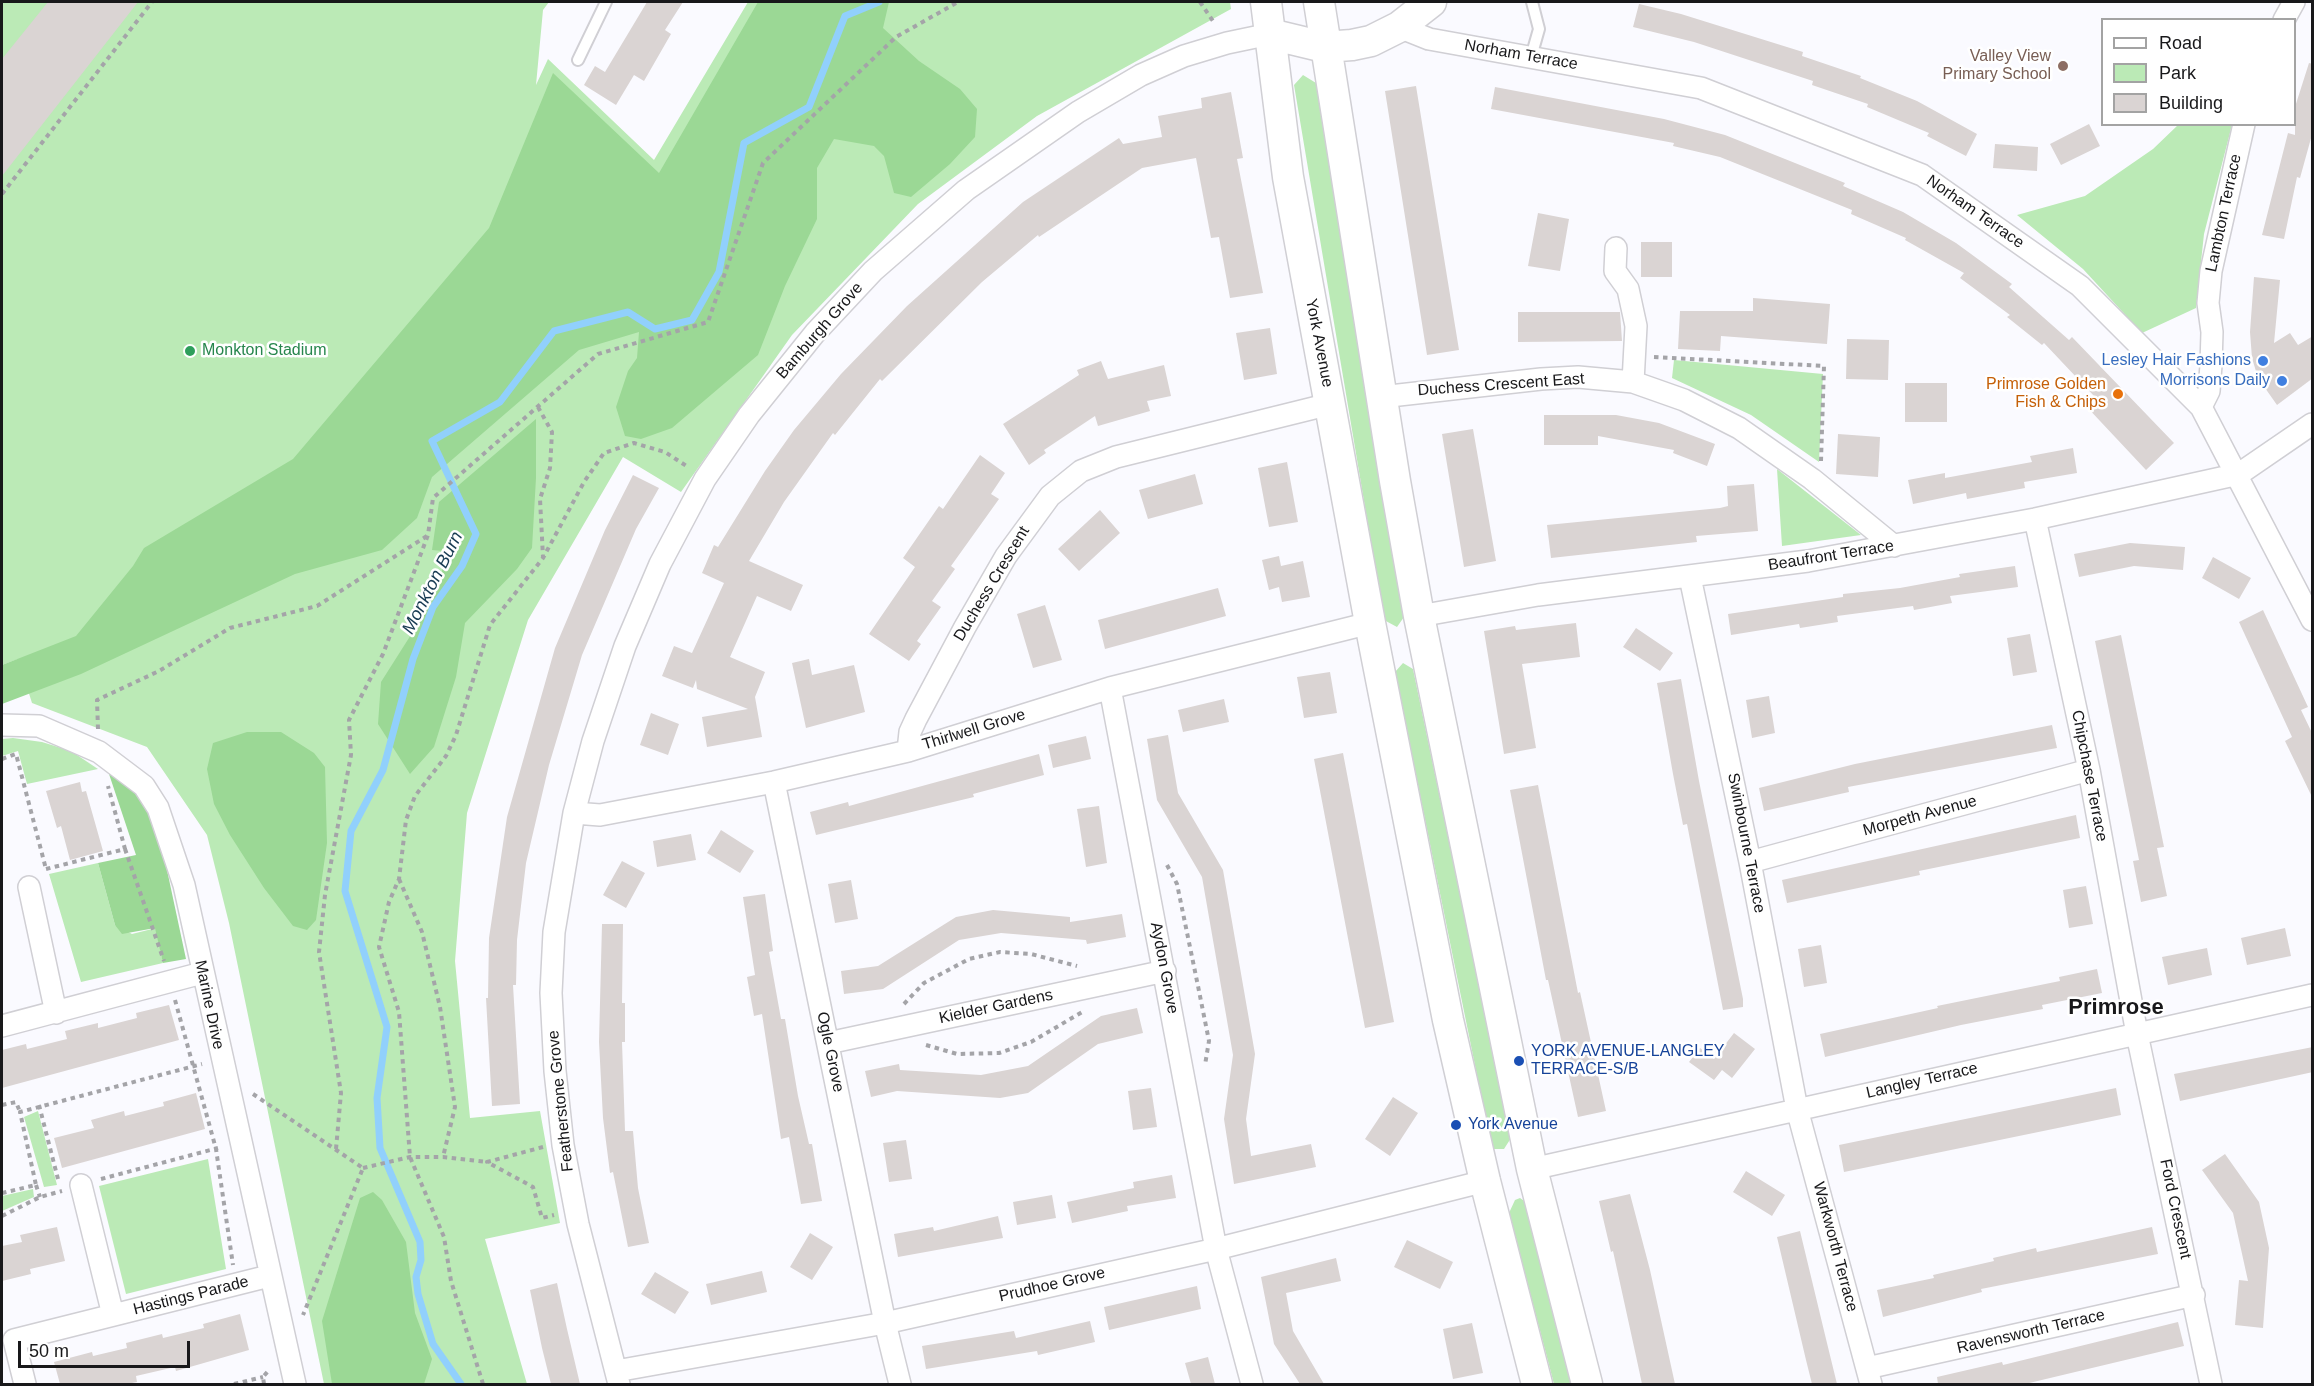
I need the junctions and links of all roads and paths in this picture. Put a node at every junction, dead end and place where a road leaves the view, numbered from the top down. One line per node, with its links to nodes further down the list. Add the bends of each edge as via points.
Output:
1 (152, 2): 16 (path)
2 (606, 2): 14 (lane)
3 (958, 2): 22 (path, via 896,37 763,163 708,322 598,354)
4 (1266, 2): 11 (main road, York Avenue)
5 (1319, 2): 12 (main road)
6 (1431, 2): 10 (main road)
7 (1532, 2): 13 (lane, via 1539,29)
8 (2294, 2): 9 (street)
9 (2285, 18)
10 (1399, 27): 12 (main road, via 1371,41); 13 (street, Norham Terrace, via 1429,39)
11 (1270, 34): 12 (main road); 21 (main road, York Avenue, via 1288,177); 26 (street, Bamburgh Grove, via 1184,56 1141,75 1078,112 966,190 873,271 815,333 749,415)
12 (1324, 47): 20 (main road)
13 (1532, 57): 23 (street, Norham Terrace, via 1701,88 1922,175 2080,286)
14 (578, 60)
15 (2244, 126): 23 (street, Lambton Terrace, via 2211,271 2211,365 2209,391)
16 (2, 194)
17 (1616, 248): 18 (street, via 1615,271 1628,289 1636,326)
18 (1635, 356): 19 (street); 27 (path, via 1824,366)
19 (1633, 382): 20 (street, Duchess Crescent East, via 1578,377 1541,379); 27 (street, Duchess Crescent East, via 1684,400 1739,429)
20 (1381, 397): 35 (main road)
21 (1330, 404): 34 (main road, York Avenue); 39 (street, Duchess Crescent, via 1116,457 1081,471 1050,496 1006,556 965,627 913,726)
22 (538, 407): 29 (path, via 433,498); 31 (path, via 552,432 550,468 540,499)
23 (2201, 407): 25 (street, Norham Terrace)
24 (2313, 424): 25 (street)
25 (2239, 474): 28 (street, Beaufront Terrace); 33 (street, Norham Terrace)
26 (705, 479): 31 (path, via 665,452 634,443 604,453); 44 (street, Bamburgh Grove, via 660,564 625,646)
27 (1820, 486): 30 (street, Duchess Crescent East)
28 (2035, 519): 30 (street, Beaufront Terrace); 42 (street, Chipchase Terrace)
29 (428, 535): 40 (path, via 317,606 230,628 159,671 97,700); 68 (path, via 383,654 349,720 351,755 325,896 319,952 341,1093)
30 (1894, 546): 32 (street, Beaufront Terrace)
31 (543, 558): 47 (path, via 490,625 456,735 446,756 415,796 406,820)
32 (1690, 577): 35 (street, Beaufront Terrace, via 1538,595); 45 (street, Swinbourne Terrace)
33 (2313, 620)
34 (1370, 623): 36 (main road, York Avenue); 37 (street, Thirlwell Grove)
35 (1422, 628): 36 (main road); 73 (main road)
36 (1376, 652): 74 (main road, York Avenue, via 1448,1020)
37 (1110, 688): 39 (street, Thirlwell Grove); 50 (street, Aydon Grove)
38 (2, 725): 40 (street, Marine Drive, via 39,726)
39 (908, 751): 43 (street, Thirlwell Grove)
40 (99, 752): 46 (path, via 125,849); 51 (street, Marine Drive, via 144,786 158,808 184,885)
41 (2, 759): 46 (path, via 16,754)
42 (2089, 770): 45 (street, Morpeth Avenue); 57 (street, Chipchase Terrace)
43 (774, 782): 44 (street, Thirlwell Grove, via 600,815); 58 (street, Ogle Grove)
44 (574, 813): 66 (street, Featherstone Grove, via 555,932 551,993)
45 (1750, 862): 63 (street, Swinbourne Terrace)
46 (46, 869): 48 (path, via 25,874)
47 (399, 879): 69 (path, via 389,902 379,947 399,1012); 70 (path, via 422,932 440,1007 455,1107)
48 (29, 887): 54 (street)
49 (1080, 967): 56 (path, via 1020,953 1000,952 969,959 924,983)
50 (1165, 971): 56 (street, Kielder Gardens); 81 (street, Aydon Grove)
51 (202, 973): 54 (street); 60 (street, Marine Drive)
52 (2313, 995): 57 (street, Langley Terrace)
53 (1086, 1009): 59 (path, via 1031,1042 999,1053 957,1054)
54 (56, 1013): 55 (street)
55 (2, 1026)
56 (876, 1032): 58 (street, Kielder Gardens)
57 (2137, 1034): 63 (street, Langley Terrace); 84 (street, Ford Crescent)
58 (828, 1043): 86 (street, Ogle Grove)
59 (920, 1044)
60 (223, 1067): 62 (path); 65 (street, Marine Drive); 68 (path)
61 (2, 1105): 64 (path, via 16,1101)
62 (39, 1105): 64 (path); 76 (path)
63 (1797, 1109): 73 (street, Langley Terrace); 88 (street, Warkworth Terrace)
64 (20, 1112): 75 (path)
65 (240, 1143): 67 (path); 82 (street, Marine Drive)
66 (563, 1145): 71 (path, via 527,1149); 79 (street, Featherstone Grove)
67 (216, 1149): 76 (path); 83 (path)
68 (336, 1149): 72 (path)
69 (410, 1157): 70 (path); 72 (path); 94 (path, via 444,1237 451,1281)
70 (443, 1157): 71 (path)
71 (488, 1162): 79 (path, via 533,1187 542,1218)
72 (363, 1168): 87 (path, via 320,1279)
73 (1532, 1168): 74 (main road); 98 (main road)
74 (1485, 1181): 81 (street, Prudhoe Grove); 97 (main road, York Avenue)
75 (36, 1185): 77 (path); 78 (path)
76 (71, 1187): 78 (path); 85 (street, Hastings Parade)
77 (2, 1193)
78 (40, 1197): 80 (path)
79 (576, 1212): 90 (street, Featherstone Grove)
80 (2, 1216)
81 (1216, 1249): 86 (street, Prudhoe Grove); 96 (street, Aydon Grove)
82 (269, 1276): 83 (street, Hastings Parade); 87 (street, Marine Drive)
83 (236, 1285): 85 (street, Hastings Parade)
84 (2194, 1295): 88 (street, Ravensworth Terrace); 99 (street, Ford Crescent)
85 (113, 1315): 91 (street, Hastings Parade, via 14,1340)
86 (885, 1323): 90 (street, Prudhoe Grove); 95 (street, Ogle Grove)
87 (287, 1349): 93 (street, Marine Drive)
88 (1869, 1376)
89 (263, 1377): 92 (path)
90 (617, 1378)
91 (25, 1384)
92 (234, 1384)
93 (296, 1384)
94 (483, 1384)
95 (900, 1384)
96 (1252, 1384)
97 (1537, 1384)
98 (1587, 1384)
99 (2211, 1384)

